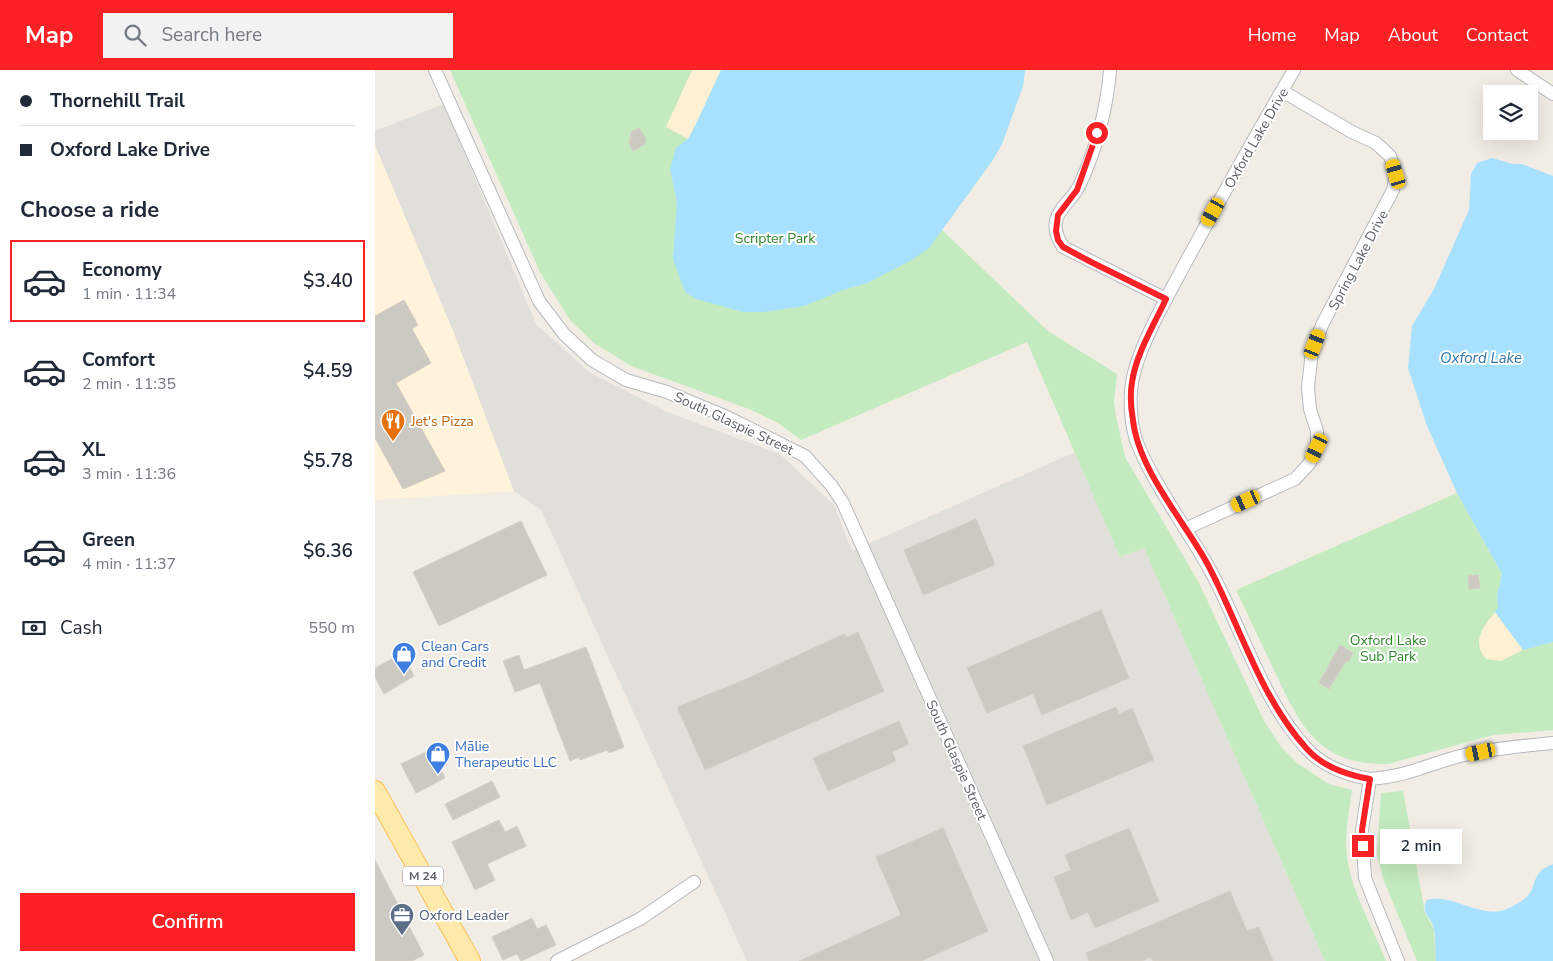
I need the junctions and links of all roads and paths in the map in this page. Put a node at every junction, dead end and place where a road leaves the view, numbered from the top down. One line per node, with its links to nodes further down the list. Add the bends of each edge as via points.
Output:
1 (435, 70): 15 (street, South Glaspie Street, via 539,301 564,334 592,360 626,380 667,392 727,417 805,456 831,485 843,503)
2 (1110, 70): 7 (street, via 1109,92 1084,176 1058,215 1056,231 1063,247)
3 (1294, 70): 5 (street, Oxford Lake Drive)
4 (1517, 70): 6 (street)
5 (1282, 91): 7 (street, Oxford Lake Drive); 8 (street, Spring Lake Drive, via 1376,143 1390,156 1396,174 1393,190 1322,325 1312,352 1308,387 1317,448 1309,464 1295,479)
6 (1553, 94)
7 (1166, 299): 8 (street, Oxford Lake Drive, via 1141,353 1132,382 1133,420 1137,443)
8 (1185, 529): 10 (street, Oxford Lake Drive, via 1206,562 1278,712 1308,750 1329,766 1351,776)
9 (1553, 743): 10 (street, Oxford Lake Drive, via 1500,748 1394,777)
10 (1370, 779): 16 (street, via 1362,830 1365,878)
11 (375, 790): 13 (main road, M 24)
12 (694, 882): 14 (street, via 640,919)
13 (470, 961)
14 (557, 961)
15 (1047, 961)
16 (1398, 961)

